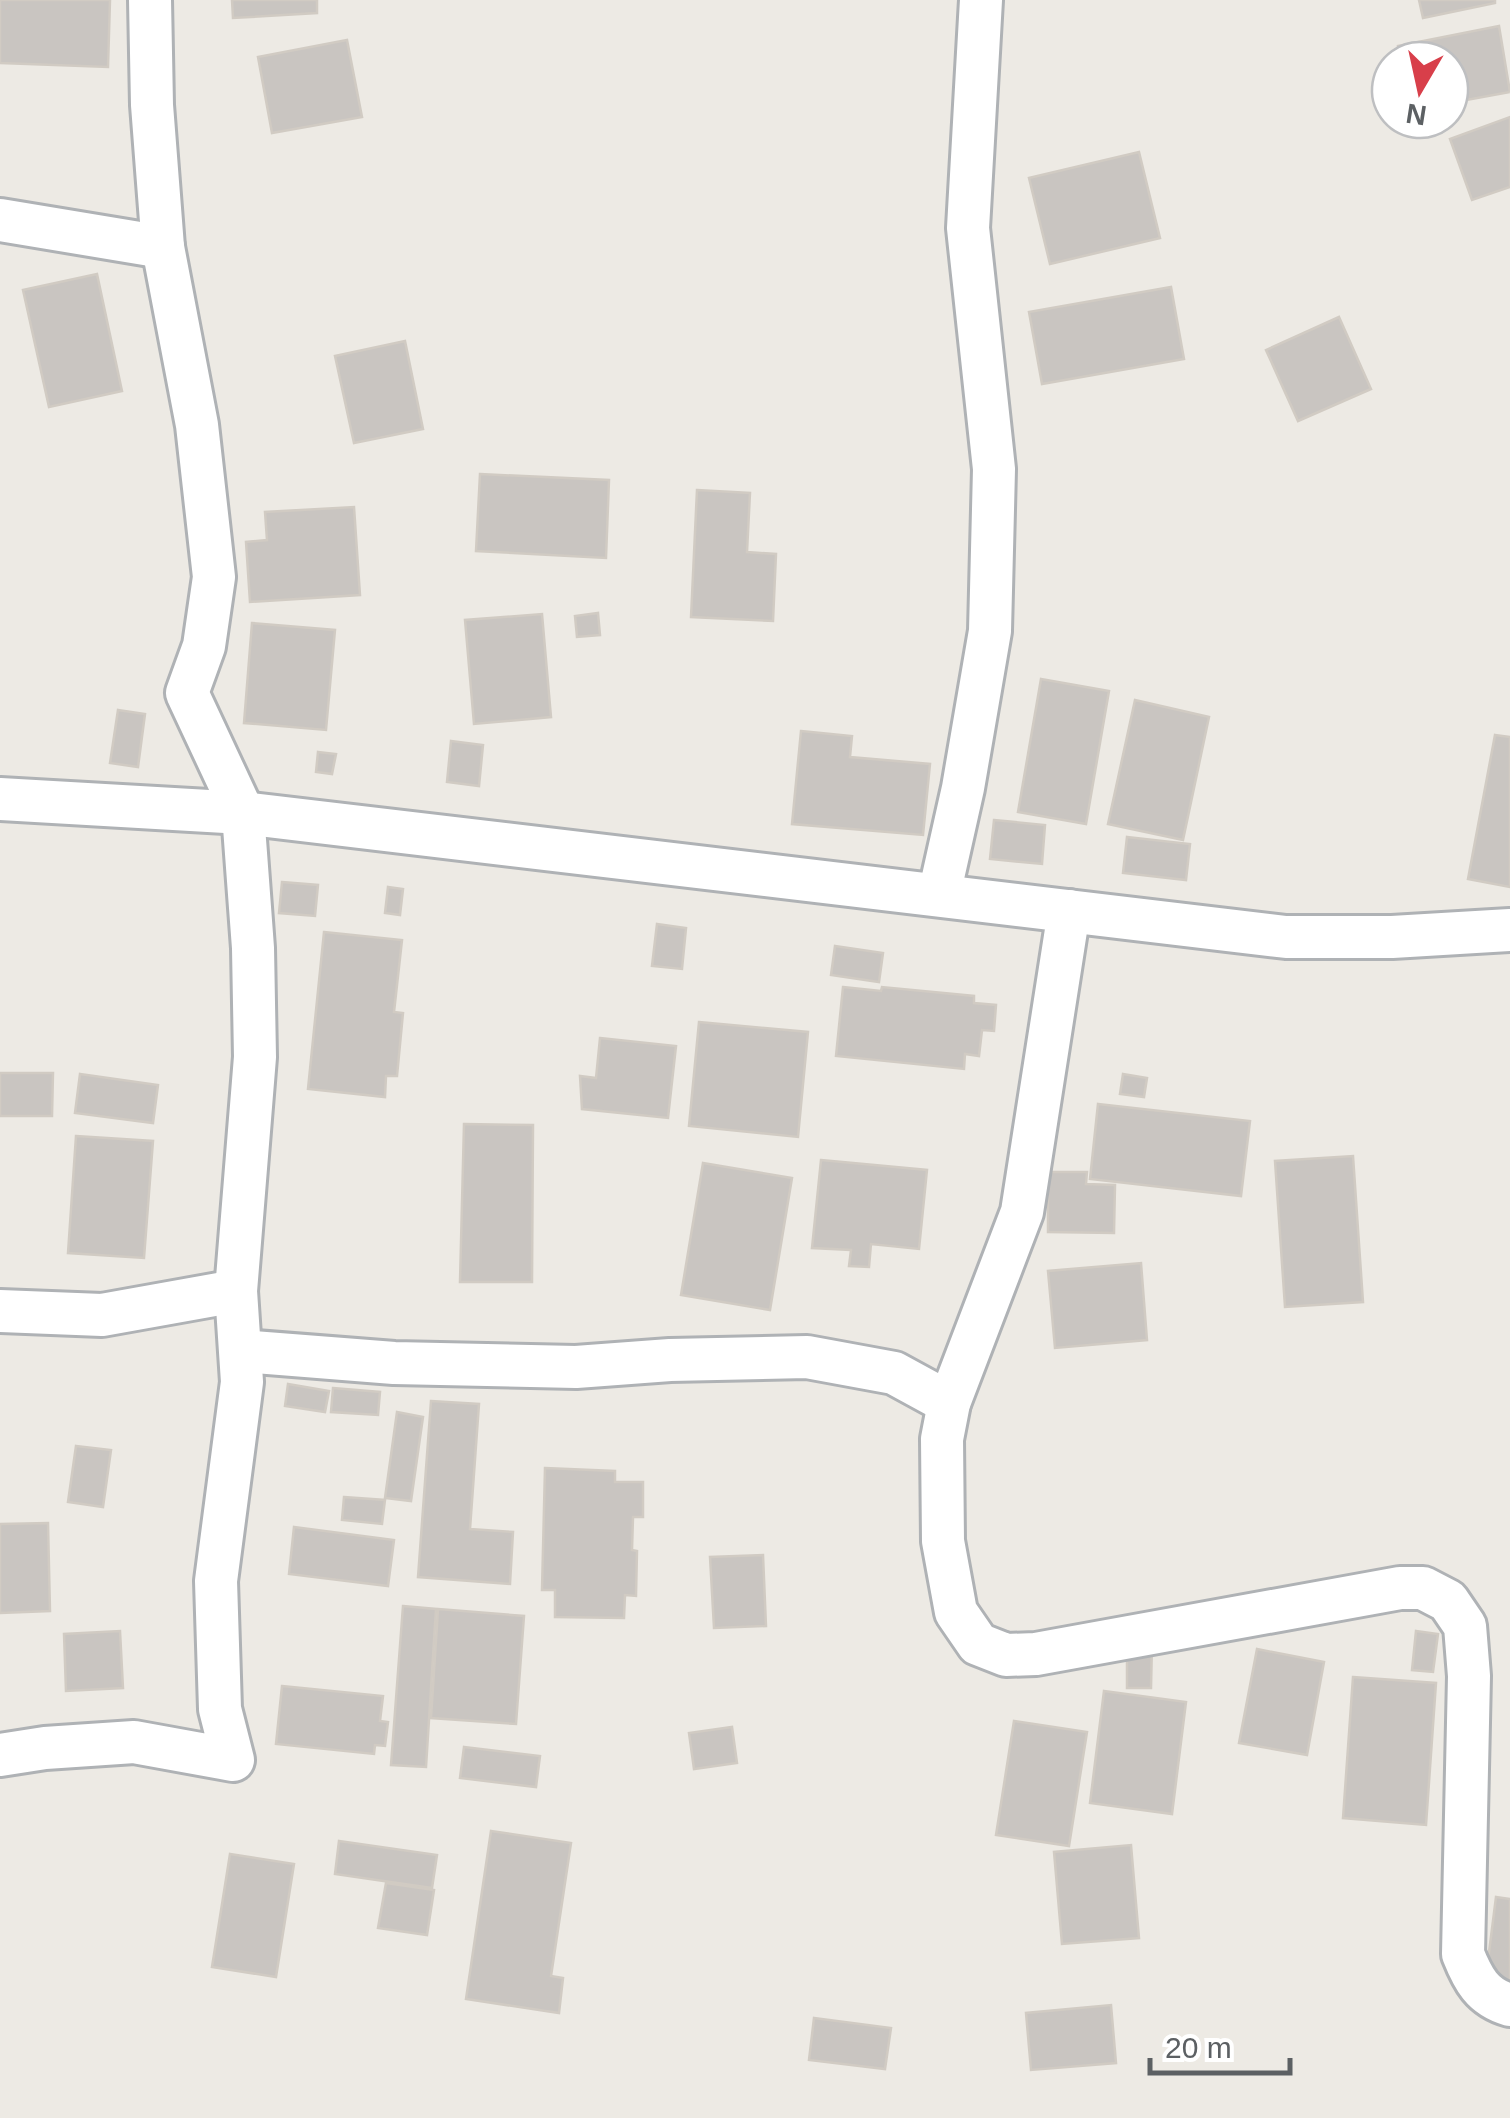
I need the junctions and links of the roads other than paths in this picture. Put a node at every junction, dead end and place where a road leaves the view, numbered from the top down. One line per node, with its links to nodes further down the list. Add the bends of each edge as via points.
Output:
1 (150, 0): 4 (street)
2 (979, 2): 7 (street, via 968,228 994,469 990,631)
3 (0, 220): 4 (street)
4 (164, 247): 6 (street, via 197,426 214,577 204,646 187,693)
5 (0, 799): 6 (street)
6 (243, 813): 7 (street); 10 (street, via 254,1057)
7 (939, 894): 8 (street)
8 (1070, 910): 9 (street, via 1286,937); 13 (street, via 1022,1212)
9 (1510, 930)
10 (236, 1290): 11 (street, via 102,1315); 12 (street)
11 (0, 1311)
12 (242, 1351): 13 (street, via 576,1367 808,1358 894,1373); 14 (street, via 216,1581 220,1709 233,1760 134,1742)
13 (949, 1403): 15 (street, via 942,1439 943,1541 956,1612 978,1644 1006,1655 1036,1654 1400,1588 1423,1588 1448,1601 1465,1626 1470,1676 1463,1954 1474,1983)
14 (0, 1755)
15 (1510, 2005)

